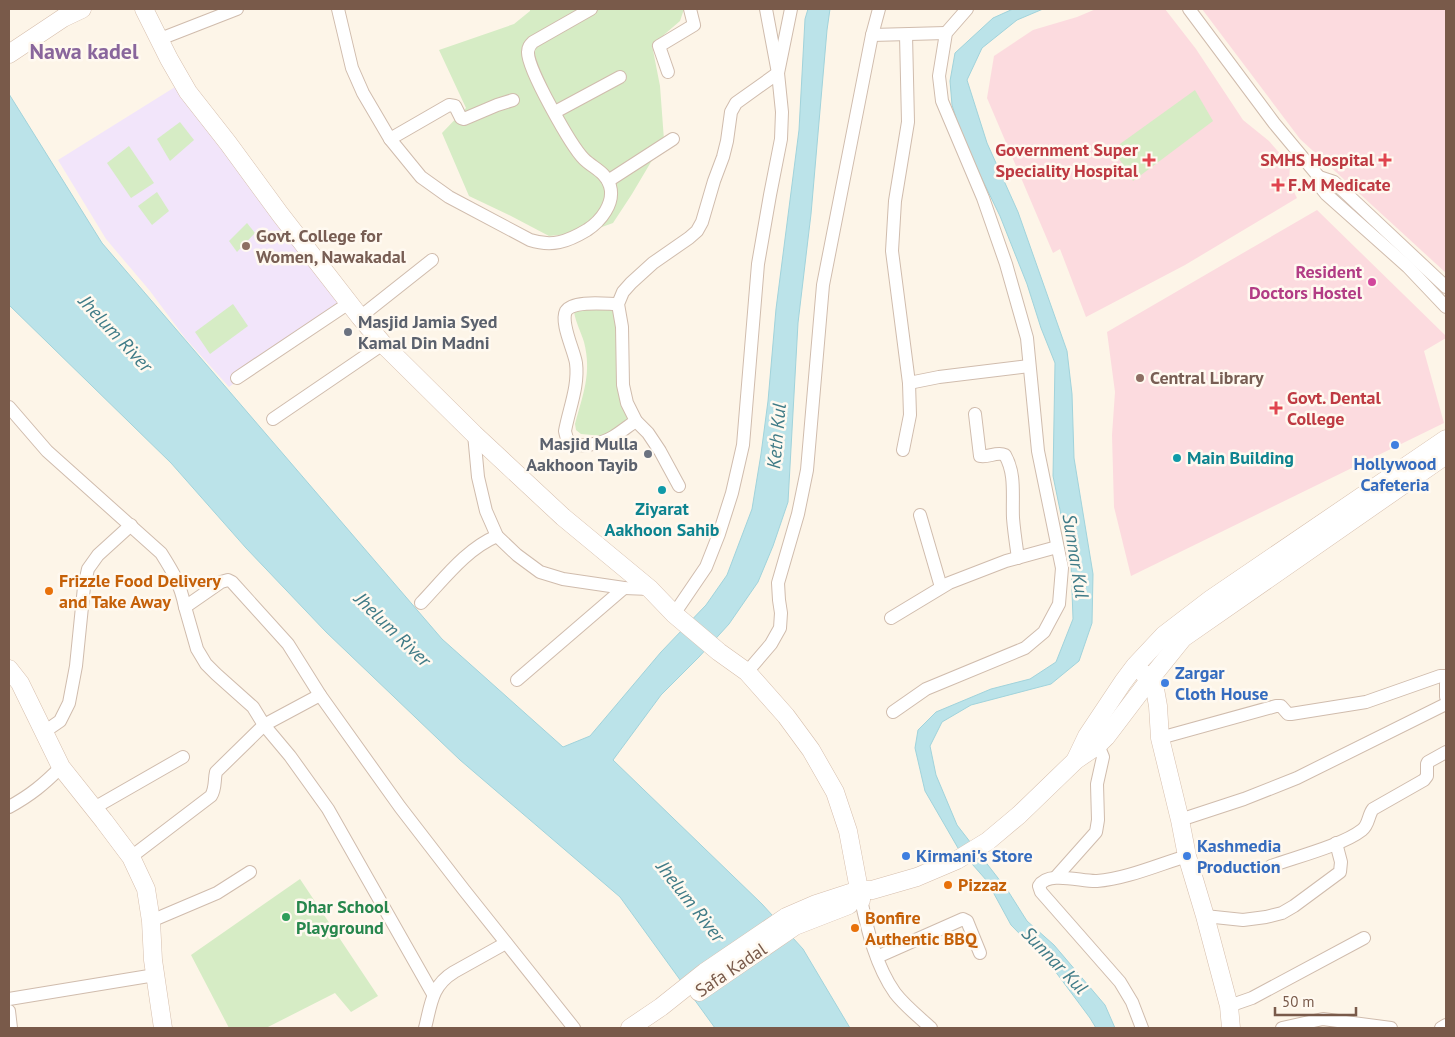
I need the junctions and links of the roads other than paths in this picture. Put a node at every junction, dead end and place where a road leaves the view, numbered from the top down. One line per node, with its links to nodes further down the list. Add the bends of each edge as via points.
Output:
1 (82, 9): 12 (street)
2 (144, 9): 16 (street)
3 (237, 9): 16 (street)
4 (338, 9): 23 (street, via 352,68)
5 (591, 9): 22 (street, via 529,46 531,68)
6 (690, 9): 18 (street, via 694,25 659,46)
7 (766, 9): 19 (street)
8 (791, 9): 19 (street)
9 (879, 9): 15 (street)
10 (967, 9): 13 (street)
11 (1188, 9): 25 (street)
12 (60, 14): 17 (street)
13 (946, 33): 14 (street); 33 (street, via 939,76 942,101 983,198 1006,264 1027,338)
14 (906, 34): 15 (street); 35 (street, via 908,122 895,201 892,251)
15 (872, 35): 58 (street, via 823,285 807,470 778,584 780,628 771,644)
16 (160, 39): 31 (street, via 188,92)
17 (9, 54)
18 (668, 72)
19 (778, 73): 29 (street, via 736,103 731,112 723,157 697,231 631,283); 54 (street, via 781,139 758,264 743,445 719,534 706,567)
20 (620, 77): 22 (street)
21 (513, 100): 23 (street, via 464,119 454,106 449,106)
22 (555, 112): 26 (street, via 572,144)
23 (390, 139): 26 (street, via 421,177 448,197 543,244 558,243 593,226 604,214 610,200)
24 (673, 139): 26 (street)
25 (1319, 177): 28 (street, via 1334,182); 30 (street, via 1326,194 1408,267)
26 (608, 181)
27 (432, 260): 31 (street)
28 (1446, 288)
29 (618, 304): 39 (street, via 622,326 623,385); 39 (street, via 578,305 566,312 564,320 577,379 566,437 578,444 599,443)
30 (1446, 307)
31 (355, 310): 32 (street); 34 (street)
32 (383, 344): 38 (street); 40 (street)
33 (1029, 366): 35 (street); 47 (street, via 1038,451)
34 (237, 378)
35 (909, 383): 41 (street, via 910,415)
36 (9, 407): 45 (street, via 47,451)
37 (975, 414): 48 (street, via 980,456 1002,454 1012,474)
38 (273, 418)
39 (636, 421): 43 (street, via 660,451)
40 (474, 434): 46 (street, via 478,477 486,511); 51 (street, via 564,517)
41 (903, 450)
42 (1446, 452): 56 (street, via 1211,599 1164,635); 60 (street, via 1183,638)
43 (678, 486)
44 (920, 515): 49 (street)
45 (131, 525): 53 (street, via 161,553 181,589); 71 (street, via 98,555 88,569 69,703 60,721)
46 (497, 536): 50 (street, via 540,572 563,579); 52 (street, via 463,559)
47 (1057, 547): 48 (street); 68 (street, via 1062,568 1059,604 1044,632 1025,648 926,689)
48 (1018, 558): 49 (street)
49 (941, 587): 55 (street)
50 (624, 588): 51 (street); 61 (street)
51 (650, 589): 54 (street)
52 (421, 603)
53 (184, 607): 64 (street, via 221,582 232,582 288,644); 69 (street, via 197,649 206,664 253,707)
54 (678, 618): 58 (street)
55 (891, 618)
56 (1135, 666): 60 (street); 62 (street)
57 (9, 669): 71 (street, via 20,683)
58 (746, 672): 86 (street, via 786,716 811,750 835,792)
59 (1446, 676): 70 (street, via 1366,702 1289,714 1278,705)
60 (1150, 678): 65 (street); 70 (street, via 1158,706)
61 (517, 680)
62 (1122, 682): 65 (street); 75 (street, via 1087,736)
63 (1446, 683): 66 (street)
64 (320, 695): 69 (street); 90 (street, via 400,807)
65 (1136, 697): 70 (street); 72 (street)
66 (1446, 697)
67 (1446, 704): 79 (street, via 1297,778)
68 (893, 712)
69 (264, 725): 82 (street, via 216,772 211,796); 94 (street, via 328,809)
70 (1159, 730): 79 (street)
71 (44, 732): 76 (street)
72 (1098, 746): 75 (street); 85 (street, via 1103,758 1097,784 1096,832)
73 (1446, 752): 80 (street, via 1428,762 1424,780 1373,809 1364,828)
74 (183, 758): 78 (street)
75 (1076, 760): 86 (street, Safa Kadal, via 1020,815 958,860)
76 (61, 767): 77 (street, via 46,783); 78 (street)
77 (9, 807)
78 (94, 808): 82 (street)
79 (1180, 820): 81 (street)
80 (1336, 843): 83 (street); 87 (street, via 1340,872 1282,913 1253,920)
81 (1187, 856): 85 (street, via 1110,879 1085,881); 87 (street)
82 (130, 857): 88 (street, via 146,889)
83 (1271, 866)
84 (250, 872): 88 (street, via 217,893)
85 (1056, 877): 107 (street, via 1040,883 1039,889 1120,982)
86 (864, 893): 92 (street, via 867,924); 97 (street, Safa Kadal, via 790,922)
87 (1205, 916): 96 (street)
88 (151, 922): 93 (street)
89 (1364, 938): 96 (street, via 1252,998)
90 (506, 943): 94 (street, via 446,977); 103 (street)
91 (980, 953): 92 (street, via 967,921 963,919)
92 (877, 957): 106 (street, via 896,994)
93 (155, 975): 95 (street); 101 (street)
94 (433, 994): 102 (street)
95 (9, 999)
96 (1229, 1006): 108 (street)
97 (664, 1010): 104 (street); 105 (street)
98 (9, 1011): 100 (street)
99 (1446, 1025): 111 (street)
100 (10, 1028)
101 (163, 1028)
102 (425, 1028)
103 (574, 1028)
104 (630, 1028)
105 (648, 1028)
106 (931, 1028)
107 (1142, 1028)
108 (1231, 1028)
109 (1282, 1028): 110 (street, via 1323,1018)
110 (1391, 1028)
111 (1440, 1028)

